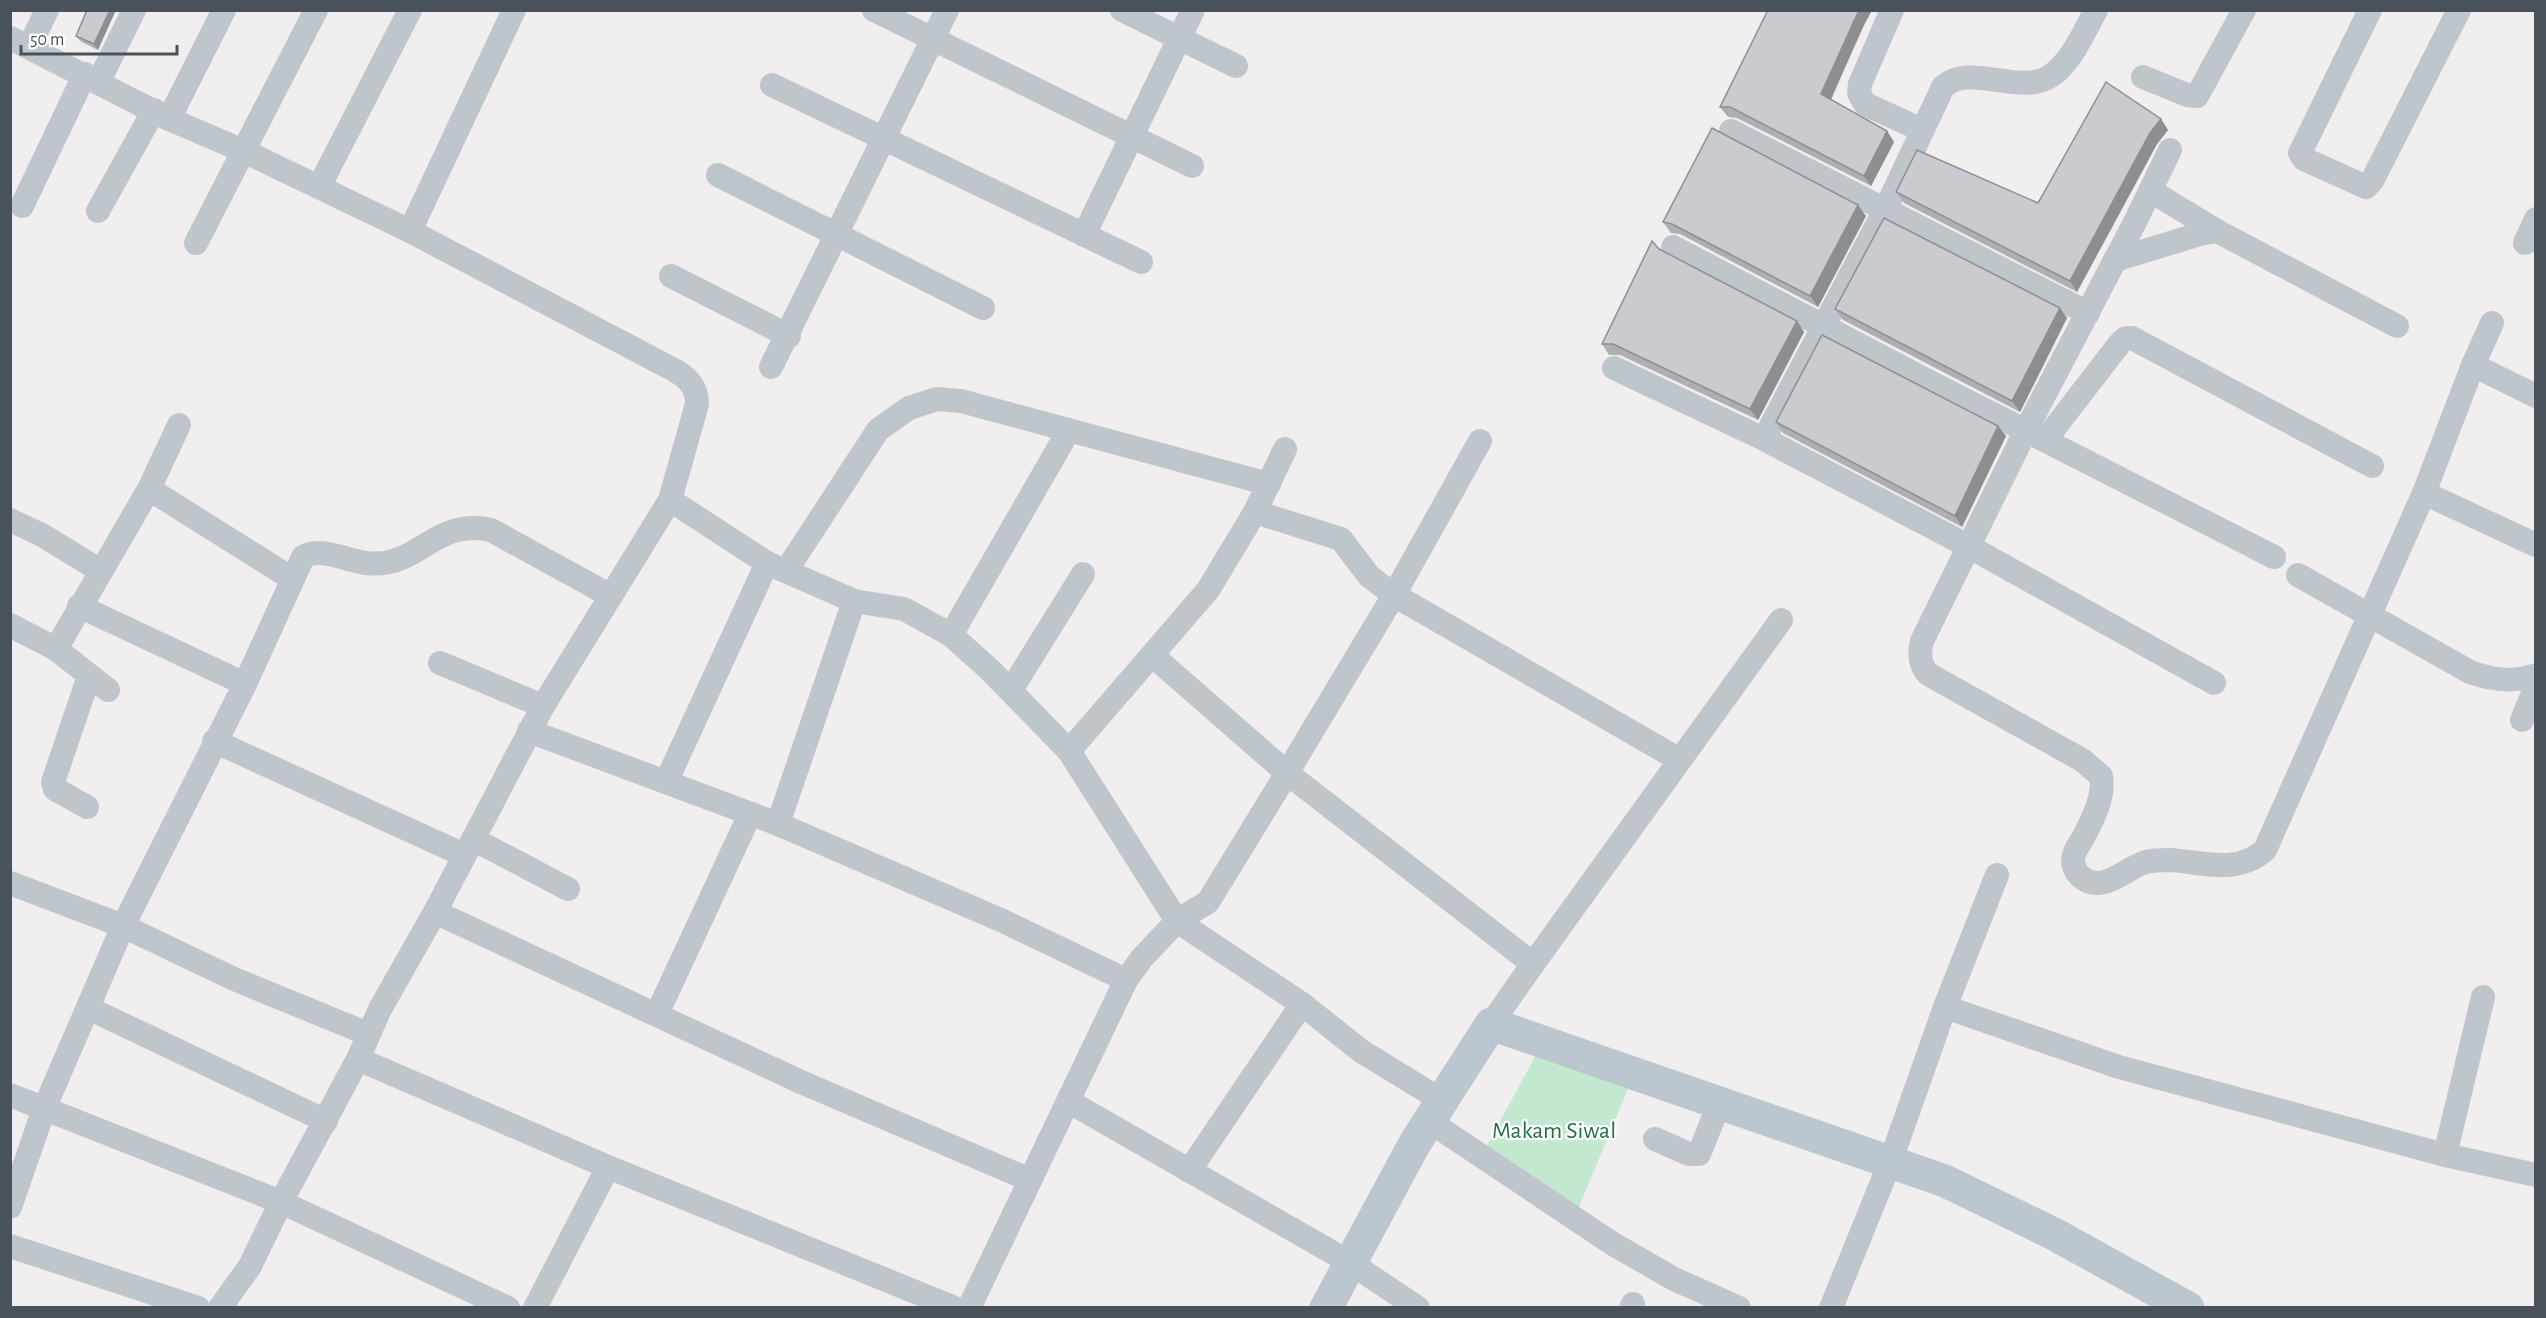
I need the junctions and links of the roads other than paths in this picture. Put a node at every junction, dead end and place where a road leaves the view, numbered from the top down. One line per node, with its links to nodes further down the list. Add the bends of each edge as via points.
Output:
1 (47, 10): 18 (street)
2 (134, 10): 21 (street)
3 (224, 10): 23 (street)
4 (316, 10): 29 (street)
5 (410, 10): 32 (street)
6 (514, 10): 38 (street)
7 (874, 10): 17 (street)
8 (947, 10): 17 (street)
9 (1122, 10): 16 (street)
10 (1193, 10): 16 (street)
11 (1892, 10): 25 (street, via 1859,93 1865,104)
12 (2096, 10): 25 (street, via 2063,64 2048,78 2030,82 1953,79 1939,93)
13 (2244, 10): 20 (street, via 2197,96)
14 (2370, 10): 15 (street, via 2300,153 2304,159 2366,187)
15 (2459, 10)
16 (1179, 39): 19 (street); 26 (street)
17 (933, 41): 26 (street); 27 (street)
18 (20, 42): 21 (street)
19 (1236, 66)
20 (2143, 76)
21 (92, 78): 23 (street); 34 (street)
22 (772, 85): 27 (street)
23 (161, 114): 29 (street); 36 (street)
24 (1731, 130): 35 (street)
25 (1922, 130): 35 (street)
26 (1132, 137): 30 (street); 41 (street)
27 (884, 140): 40 (street); 41 (street)
28 (2170, 150): 33 (street)
29 (246, 152): 32 (street); 42 (street)
30 (1192, 166)
31 (718, 175): 40 (street)
32 (319, 188): 38 (street)
33 (2151, 192): 39 (street); 45 (street)
34 (22, 206)
35 (1886, 208): 49 (street); 51 (street)
36 (98, 211)
37 (2535, 219): 43 (street)
38 (410, 231): 65 (street, via 687,377 697,395 697,404)
39 (2217, 231): 45 (street); 52 (street)
40 (837, 234): 48 (street); 53 (street)
41 (1084, 235): 46 (street)
42 (196, 243)
43 (2525, 243)
44 (1673, 247): 51 (street)
45 (2115, 260): 49 (street)
46 (1141, 262)
47 (671, 276): 53 (street)
48 (983, 308)
49 (2088, 313): 60 (street)
50 (2492, 323): 54 (street)
51 (1825, 325): 60 (street); 61 (street)
52 (2397, 326)
53 (789, 336): 55 (street)
54 (2473, 365): 57 (street); 68 (street)
55 (771, 367)
56 (1614, 368): 61 (street)
57 (2535, 396)
58 (179, 425): 67 (street)
59 (1069, 430): 66 (street); 74 (street, via 950,399 909,408 878,430); 86 (street)
60 (2036, 434): 64 (street, via 2120,343 2133,338); 72 (street); 73 (street)
61 (1764, 439): 72 (street)
62 (1480, 441): 79 (street)
63 (1286, 449): 66 (street)
64 (2372, 466)
65 (675, 484): 74 (street); 80 (street)
66 (1269, 484): 69 (street)
67 (149, 489): 75 (street); 78 (street)
68 (2424, 493): 71 (street); 83 (street)
69 (1255, 512): 79 (street, via 1341,539 1369,576); 88 (street, via 1208,590)
70 (10, 520): 75 (street)
71 (2535, 545)
72 (1970, 547): 83 (street, via 1922,641 1924,669 2095,768 2103,783 2098,804 2072,864 2088,882 2100,884 2146,862 2174,861 2215,867 2248,862 2257,856 2270,841); 92 (street)
73 (2274, 557)
74 (777, 567): 81 (street); 104 (street)
75 (101, 571): 82 (street)
76 (1083, 574): 96 (street)
77 (2298, 575): 83 (street)
78 (291, 578): 80 (street, via 308,554 369,564 395,561 442,534 473,526 491,530); 93 (street)
79 (1394, 595): 102 (street); 103 (street)
80 (611, 596): 97 (street)
81 (854, 601): 86 (street, via 904,609); 107 (street)
82 (80, 606): 87 (street); 93 (street)
83 (2371, 616): 90 (street, via 2479,675 2523,680)
84 (1781, 620): 102 (street)
85 (10, 625): 87 (street)
86 (951, 635): 96 (street)
87 (56, 649): 91 (street)
88 (1153, 656): 101 (street); 103 (street)
89 (440, 663): 97 (street)
90 (2535, 675)
91 (89, 676): 95 (street); 105 (street, via 53,782 55,789)
92 (2214, 683)
93 (245, 684): 100 (street)
94 (2535, 686): 98 (street)
95 (108, 690)
96 (1011, 690): 101 (street)
97 (543, 706): 99 (street)
98 (2522, 720)
99 (530, 731): 104 (street); 108 (street)
100 (214, 741): 108 (street); 114 (street)
101 (1069, 751): 113 (street)
102 (1678, 759): 115 (street)
103 (1287, 773): 113 (street, via 1208,902); 115 (street)
104 (666, 782): 106 (street)
105 (87, 807)
106 (750, 814): 107 (street); 121 (street)
107 (778, 824): 116 (street, via 1003,921)
108 (468, 847): 110 (street); 112 (street)
109 (1997, 875): 119 (street)
110 (568, 889)
111 (13, 891): 114 (street)
112 (435, 912): 121 (street); 123 (street)
113 (1177, 921): 116 (street); 118 (street)
114 (123, 926): 120 (street); 123 (street, via 234,979)
115 (1533, 964): 122 (street)
116 (1126, 980): 126 (street)
117 (2483, 997): 132 (street)
118 (1302, 1004): 129 (street); 135 (street)
119 (1945, 1007): 132 (street, via 2084,1056); 133 (street)
120 (88, 1008): 128 (street); 130 (street)
121 (657, 1014): 137 (street, via 801,1082)
122 (1491, 1024): 127 (street); 129 (street)
123 (368, 1034): 124 (street)
124 (358, 1059): 130 (street); 134 (street)
125 (10, 1095): 128 (street)
126 (1068, 1101): 135 (street); 137 (street)
127 (1720, 1102): 131 (street, via 1699,1154 1689,1154); 133 (street)
128 (44, 1109): 138 (street); 139 (street)
129 (1435, 1110): 141 (street); 150 (street, via 1613,1244 1674,1279)
130 (326, 1121): 138 (street)
131 (1655, 1139)
132 (2445, 1155): 136 (street)
133 (1891, 1160): 151 (street); 152 (street, via 1945,1181 2054,1234)
134 (608, 1167): 145 (street); 146 (street)
135 (1189, 1171): 141 (street)
136 (2535, 1175)
137 (1028, 1179): 147 (street)
138 (281, 1202): 143 (street, via 250,1266); 144 (street)
139 (10, 1207)
140 (10, 1246): 142 (street)
141 (1349, 1262): 148 (street); 149 (street)
142 (198, 1308)
143 (220, 1308)
144 (508, 1308)
145 (535, 1308)
146 (955, 1308)
147 (969, 1308)
148 (1326, 1308)
149 (1418, 1308)
150 (1740, 1308)
151 (1831, 1308)
152 (2188, 1308)

